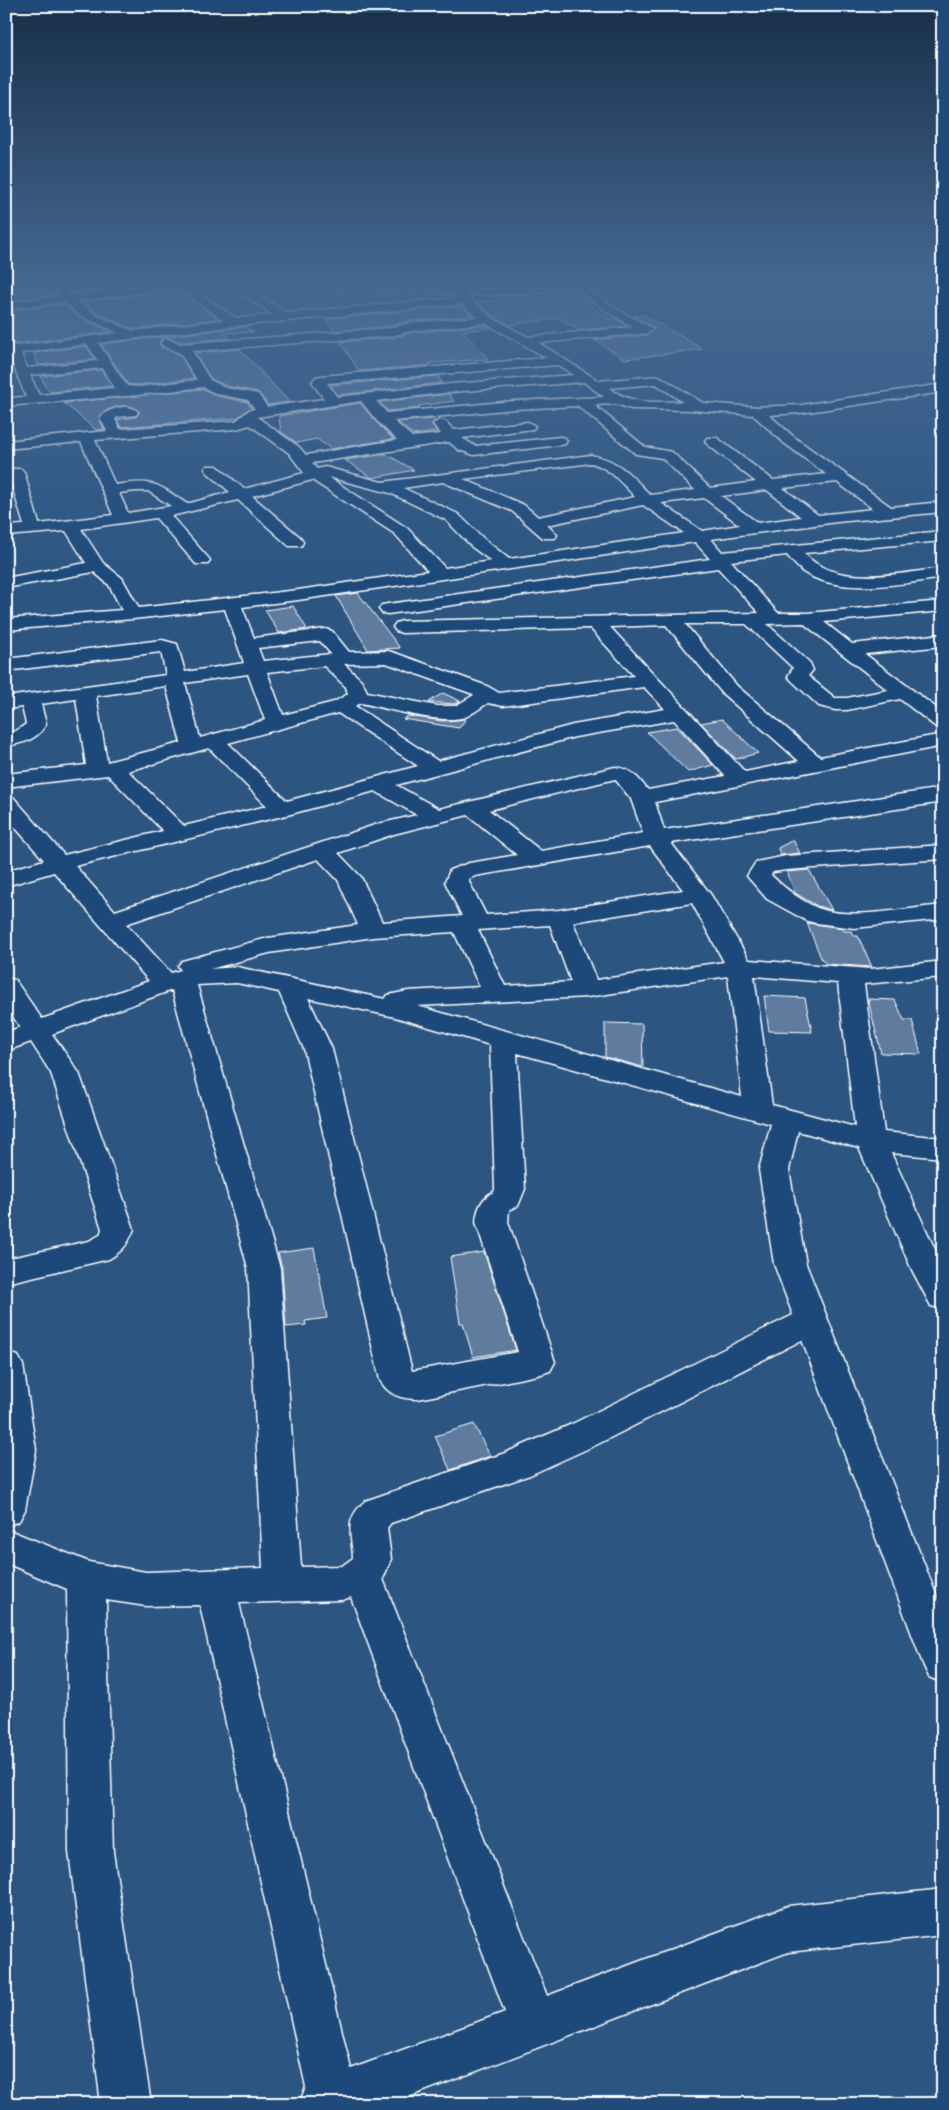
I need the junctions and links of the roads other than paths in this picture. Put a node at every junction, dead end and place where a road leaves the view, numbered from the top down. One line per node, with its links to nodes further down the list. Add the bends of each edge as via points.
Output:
1 (28, 385): 12 (street)
2 (120, 385): 10 (street)
3 (189, 385): 10 (street)
4 (209, 385): 22 (street, via 254,397)
5 (322, 385): 14 (street)
6 (511, 385): 11 (street, via 451,388)
7 (598, 385): 13 (street)
8 (667, 385): 18 (street)
9 (943, 388): 19 (street, via 801,409)
10 (129, 391): 12 (street)
11 (366, 398): 14 (street); 23 (street)
12 (34, 400): 15 (street)
13 (617, 400): 16 (street); 18 (street, via 631,405)
14 (333, 401): 22 (street)
15 (6, 402)
16 (582, 402): 17 (street); 40 (street, via 641,451 667,455)
17 (520, 405): 21 (street); 26 (street, via 542,424)
18 (700, 407): 19 (street)
19 (757, 411): 36 (street, via 789,440)
20 (131, 412): 24 (street, via 115,413 107,418)
21 (428, 413): 23 (street); 26 (street)
22 (256, 415): 24 (street, via 236,425); 30 (street)
23 (382, 418): 28 (street)
24 (116, 434): 25 (street)
25 (86, 436): 29 (street); 39 (street)
26 (451, 436): 28 (street); 31 (street, via 474,451 554,436)
27 (712, 441): 37 (street)
28 (409, 442): 30 (street)
29 (6, 445)
30 (303, 460): 34 (street)
31 (581, 460): 35 (street); 42 (street, via 604,462 621,473)
32 (212, 469): 41 (street)
33 (16, 472): 54 (street)
34 (314, 475): 38 (street, via 325,472); 41 (street); 67 (street, via 401,531)
35 (445, 477): 38 (street); 50 (street, via 518,508)
36 (839, 477): 37 (street); 46 (street)
37 (769, 484): 40 (street); 49 (street)
38 (381, 486): 65 (street, via 452,517)
39 (110, 490): 44 (street, via 152,487); 48 (street)
40 (706, 492): 42 (street); 53 (street)
41 (240, 494): 44 (street); 59 (street)
42 (646, 500): 45 (street); 57 (street)
43 (943, 507): 46 (street)
44 (185, 509): 47 (street)
45 (582, 512): 50 (street); 51 (street)
46 (888, 512): 49 (street)
47 (160, 513): 48 (street); 63 (street)
48 (122, 518): 52 (street)
49 (815, 520): 53 (street)
50 (535, 522): 62 (street)
51 (598, 523)
52 (71, 526): 54 (street); 66 (street)
53 (754, 528): 57 (street)
54 (34, 529): 55 (street)
55 (6, 531)
56 (614, 534): 60 (street)
57 (699, 536): 60 (street); 64 (street)
58 (943, 536): 61 (street)
59 (295, 542)
60 (630, 545): 62 (street)
61 (792, 550): 64 (street); 68 (street, via 810,568 836,577 867,580)
62 (570, 554): 65 (street)
63 (202, 560)
64 (721, 560): 74 (street); 77 (street)
65 (504, 563): 67 (street)
66 (97, 566): 71 (street); 76 (street, via 116,582)
67 (440, 573): 69 (street)
68 (943, 574)
69 (371, 585): 70 (street); 74 (street)
70 (298, 595): 72 (street); 84 (street)
71 (25, 598): 76 (street); 82 (street)
72 (231, 602): 75 (street); 86 (street)
73 (943, 606): 78 (street)
74 (388, 609): 83 (street)
75 (160, 611): 76 (street); 87 (street)
76 (133, 614)
77 (773, 618): 78 (street); 80 (street)
78 (807, 618): 88 (street)
79 (671, 619): 80 (street); 81 (street); 108 (street, via 730,690)
80 (750, 619): 96 (street, via 803,667 798,676 826,702 847,704)
81 (595, 622): 83 (street); 94 (street)
82 (6, 625)
83 (402, 627): 89 (street, via 411,645)
84 (325, 635): 86 (street); 90 (street)
85 (943, 640): 88 (street)
86 (248, 644): 92 (street)
87 (170, 648): 91 (street, via 162,646); 93 (street)
88 (847, 650): 96 (street)
89 (388, 657): 90 (street); 97 (street, via 480,690)
90 (336, 659): 92 (street); 99 (street, via 355,685)
91 (6, 665)
92 (254, 668): 93 (street); 102 (street)
93 (176, 680): 95 (street); 107 (street)
94 (649, 680): 97 (street, via 525,698 503,700); 101 (street)
95 (85, 692): 98 (street); 109 (street)
96 (902, 693): 103 (street)
97 (486, 696): 99 (street, via 459,712)
98 (30, 699): 100 (street); 104 (street, via 36,724 32,731)
99 (349, 701): 102 (street); 110 (street)
100 (6, 702)
101 (679, 713): 110 (street, via 573,732); 111 (street)
102 (276, 723): 105 (street)
103 (943, 724)
104 (6, 740)
105 (213, 740): 107 (street); 118 (street)
106 (943, 740): 108 (street)
107 (192, 746): 109 (street)
108 (816, 764): 111 (street)
109 (105, 768): 112 (street); 120 (street)
110 (435, 768): 113 (street)
111 (739, 778): 115 (street)
112 (6, 782)
113 (378, 784): 118 (street); 119 (street)
114 (943, 794): 121 (street)
115 (642, 798): 117 (street, via 627,778 615,773); 121 (street)
116 (6, 803): 125 (street)
117 (473, 808): 119 (street); 124 (street)
118 (283, 809): 120 (street)
119 (437, 817): 122 (street, via 386,829)
120 (179, 834): 125 (street)
121 (656, 838): 124 (street); 127 (street)
122 (322, 850): 130 (street); 132 (street, via 349,877)
123 (943, 852): 128 (street, via 786,863 764,867 759,876 776,894 816,916 854,921)
124 (534, 857): 131 (street, via 458,875 457,882)
125 (60, 863): 126 (street); 130 (street)
126 (6, 880)
127 (699, 895): 129 (street); 133 (street)
128 (943, 912)
129 (559, 917): 131 (street); 139 (street)
130 (110, 921): 136 (street)
131 (470, 922): 132 (street); 140 (street)
132 (373, 930): 136 (street, via 268,946)
133 (740, 967): 135 (street); 139 (street); 145 (street)
134 (942, 971): 135 (street)
135 (850, 976): 146 (street)
136 (169, 979): 137 (street, via 237,975); 142 (street); 157 (street, via 264,1268)
137 (289, 985): 141 (street); 143 (street, via 318,1049 397,1380 406,1385 538,1362 492,1222 497,1203 507,1198 510,1189)
138 (6, 986): 142 (street)
139 (587, 989): 140 (street)
140 (496, 994): 141 (street, via 408,999 398,1002)
141 (400, 1010): 143 (street)
142 (36, 1030): 144 (street); 148 (street, via 65,1073 118,1229 112,1242 98,1251)
143 (504, 1040): 145 (street)
144 (6, 1043)
145 (773, 1114): 146 (street); 150 (street, via 774,1170 779,1208 790,1264)
146 (871, 1141): 147 (street); 149 (street)
147 (943, 1148)
148 (6, 1270)
149 (943, 1297)
150 (812, 1320): 155 (street, via 560,1446 378,1512 368,1528 374,1554); 159 (street)
151 (6, 1365): 152 (street)
152 (7, 1373): 153 (street, via 18,1450)
153 (6, 1510)
154 (6, 1546): 156 (street)
155 (362, 1575): 157 (street, via 342,1583); 161 (street)
156 (86, 1579): 158 (street, via 146,1589); 163 (street, via 91,1852)
157 (283, 1584): 158 (street)
158 (216, 1587): 162 (street)
159 (943, 1664)
160 (943, 1912): 161 (street, via 788,1929)
161 (534, 2025): 162 (street)
162 (329, 2102)
163 (126, 2104)

